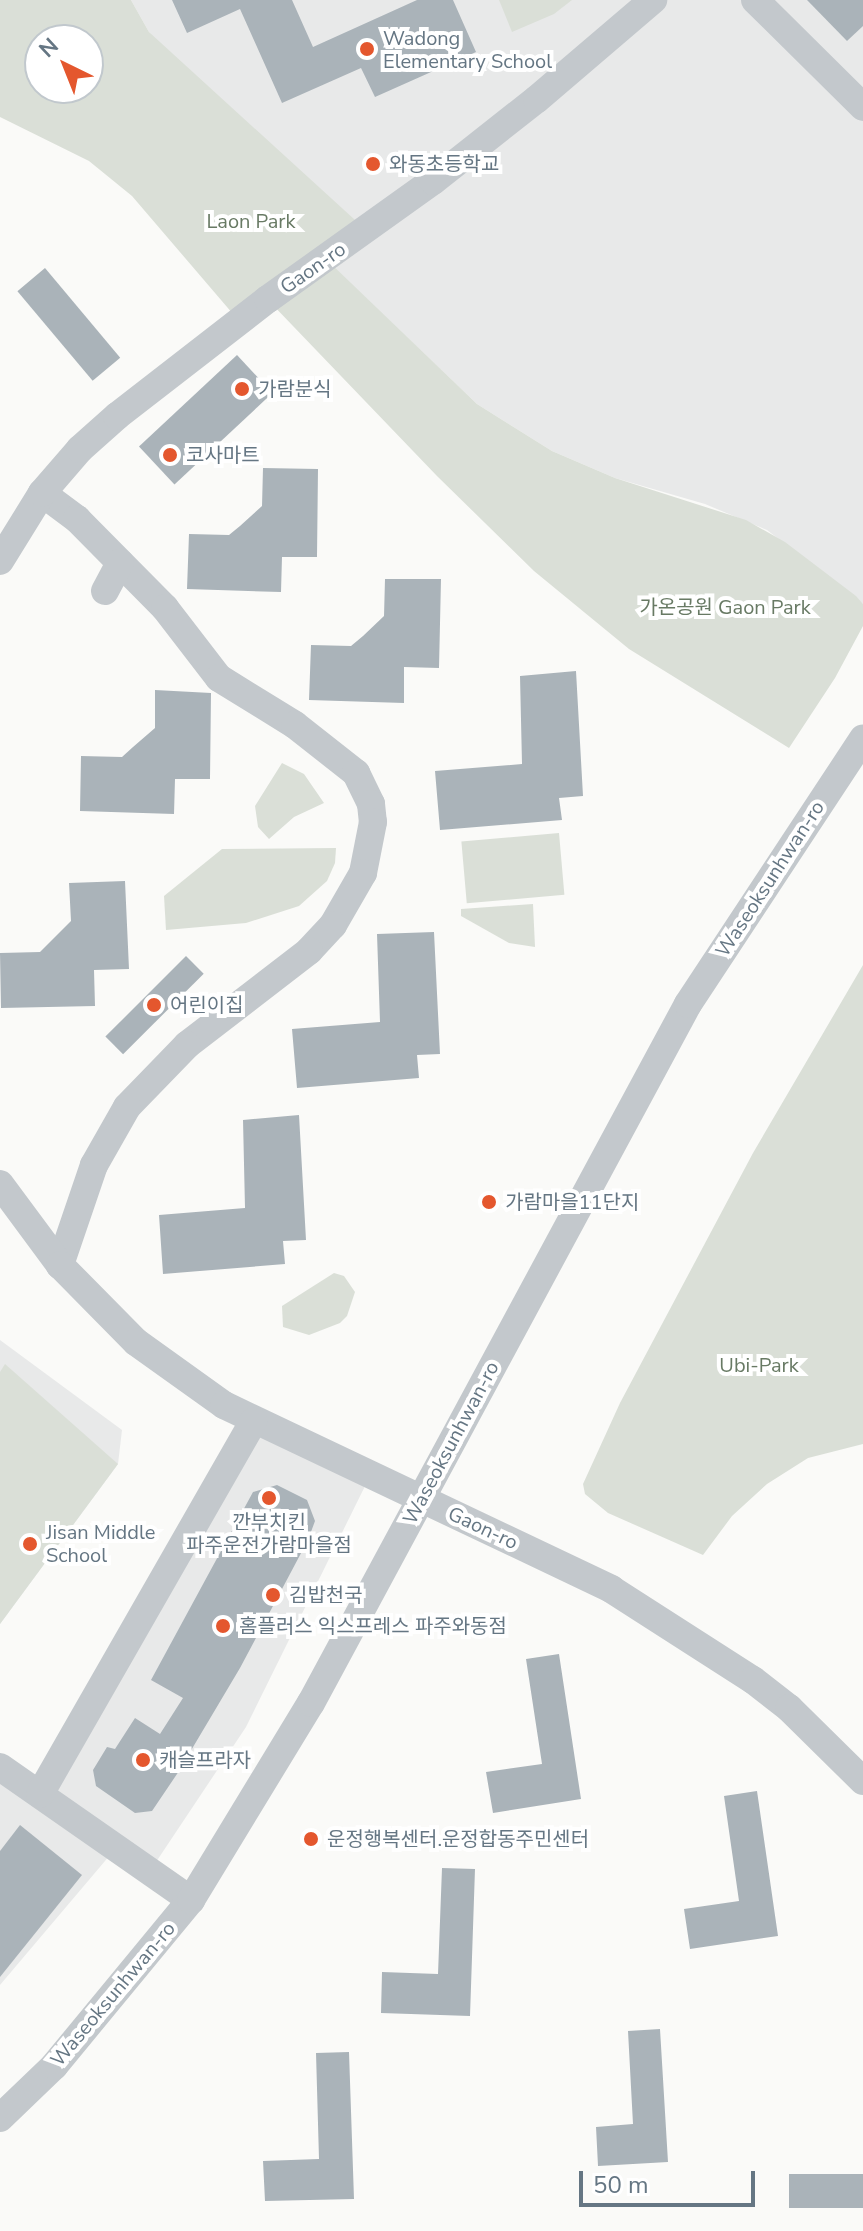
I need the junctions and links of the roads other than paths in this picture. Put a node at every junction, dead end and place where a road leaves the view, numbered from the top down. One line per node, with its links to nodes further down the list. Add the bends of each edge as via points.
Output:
1 (653, 0): 4 (street, Gaon-ro, via 433,181 117,416)
2 (755, 0): 3 (street)
3 (863, 107)
4 (42, 493): 5 (street, Gaon-ro); 6 (street, via 77,519)
5 (0, 561)
6 (120, 563): 7 (street); 10 (street, via 165,608 219,678 295,725 356,773 371,804 373,822 363,873 333,925 309,951 150,1079)
7 (105, 591)
8 (863, 739): 14 (street, Waseoksunhwan-ro, via 688,1004)
9 (135, 1136): 10 (street)
10 (106, 1140): 12 (street)
11 (0, 1184): 12 (street, Gaon-ro)
12 (60, 1265): 13 (street, Gaon-ro, via 136,1342)
13 (253, 1422): 14 (street, Gaon-ro); 17 (street)
14 (422, 1499): 16 (street, Gaon-ro, via 611,1589 709,1651 789,1708); 18 (street, Waseoksunhwan-ro, via 311,1703)
15 (0, 1767): 17 (street)
16 (863, 1781)
17 (40, 1794): 18 (street)
18 (191, 1900): 19 (street, Waseoksunhwan-ro, via 54,2066)
19 (0, 2118)

